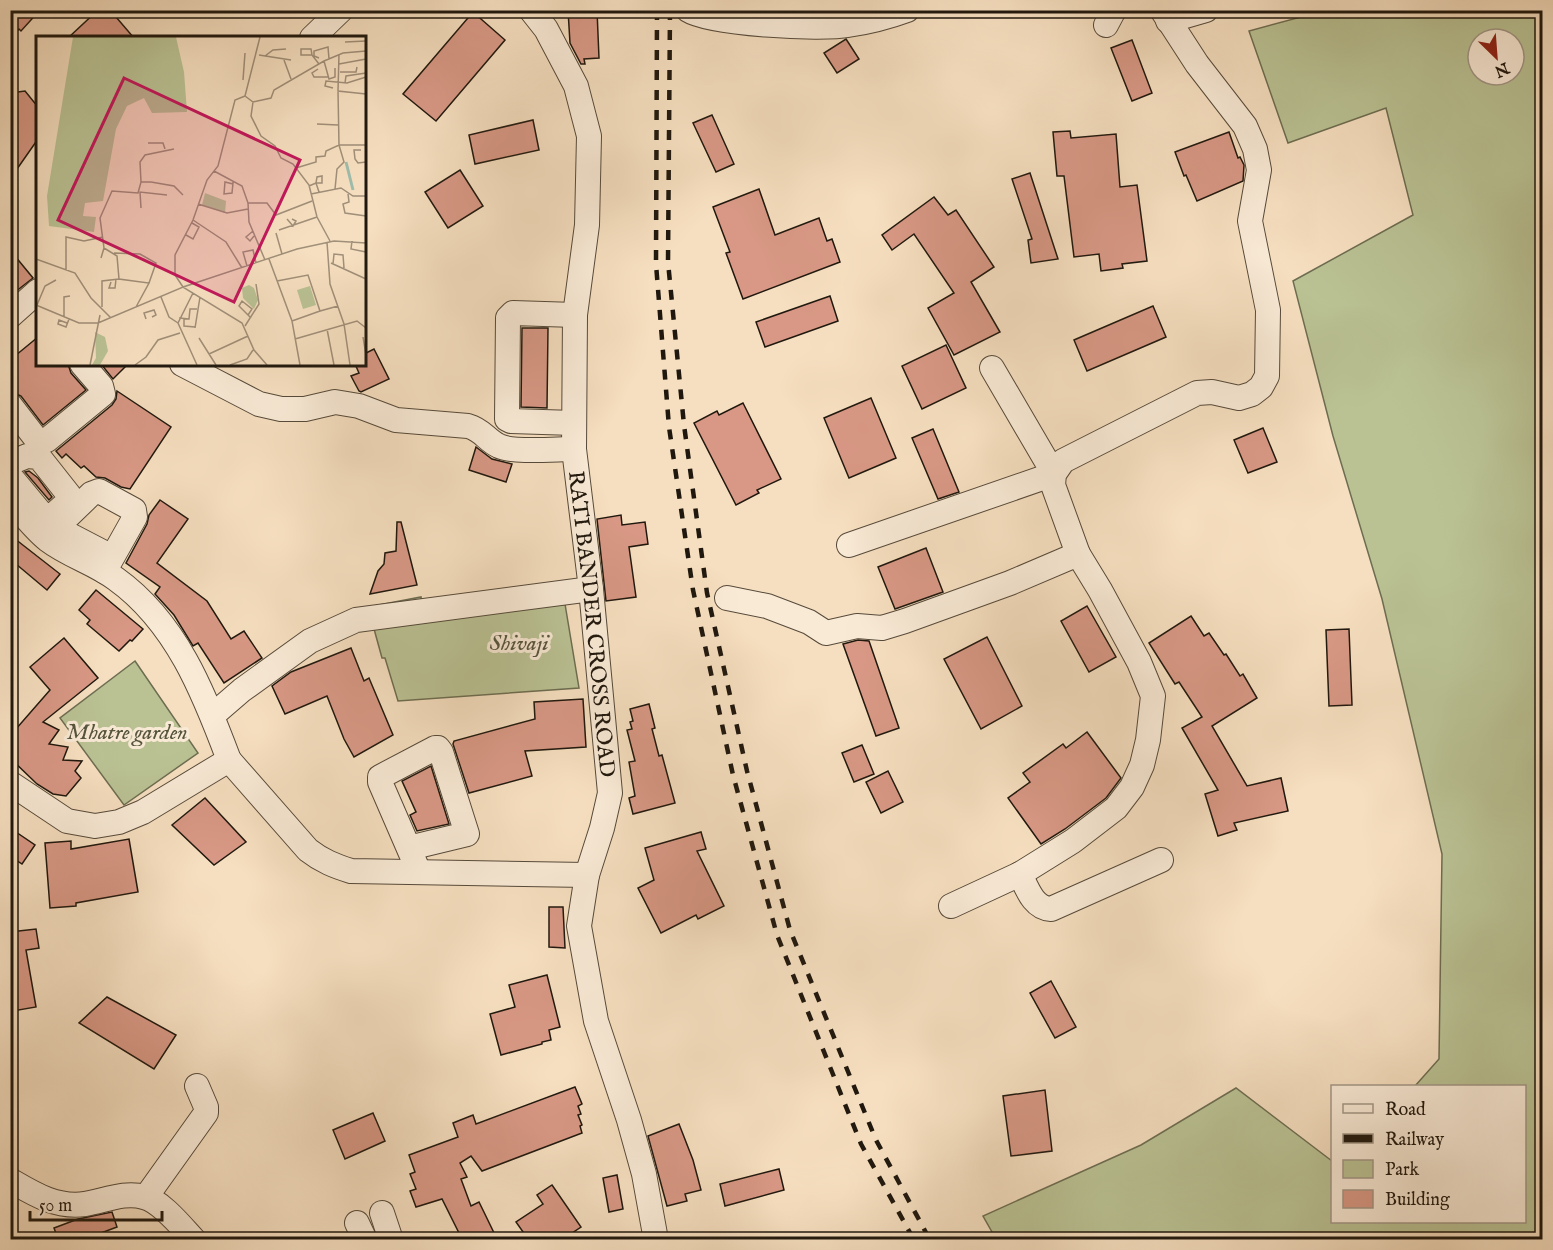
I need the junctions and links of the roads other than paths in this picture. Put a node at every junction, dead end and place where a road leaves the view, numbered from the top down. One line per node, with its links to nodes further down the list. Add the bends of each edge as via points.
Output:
1 (341, 10): 7 (street)
2 (531, 10): 8 (street, RATI BANDER CROSS ROAD, via 546,29 576,86 589,136 587,225)
3 (688, 10): 4 (street, via 711,18 783,26 846,26)
4 (907, 10)
5 (1206, 10): 6 (street)
6 (1165, 16): 16 (street, via 1245,126 1255,149 1259,170 1250,221 1268,310 1267,376 1261,387 1239,398 1197,393 1082,450 1064,461)
7 (314, 36)
8 (575, 315): 13 (street, RATI BANDER CROSS ROAD); 13 (street, via 513,313 508,318 507,419)
9 (84, 366): 12 (street, via 103,394 47,440 37,440)
10 (186, 366): 14 (street, via 259,404 281,409 305,409 335,402 396,420 468,426 506,448)
11 (992, 368): 16 (street)
12 (10, 405)
13 (574, 423): 14 (street, RATI BANDER CROSS ROAD)
14 (574, 449): 21 (street, RATI BANDER CROSS ROAD)
15 (10, 463): 17 (street, via 27,456 39,457 69,495 69,501 45,519)
16 (1054, 474): 19 (street); 20 (street, via 1053,484)
17 (10, 477)
18 (10, 500): 23 (street, via 49,540 108,564 116,578 164,624)
19 (849, 545)
20 (1078, 554): 22 (street, via 1010,583 882,628 856,626 826,633 767,606); 29 (street, via 1153,696 1148,740 1132,787 1116,808)
21 (591, 589): 23 (street, via 356,620 310,641); 30 (street, RATI BANDER CROSS ROAD, via 610,793)
22 (727, 598)
23 (213, 715): 24 (street)
24 (229, 760): 25 (street, via 143,812 95,826 67,821); 28 (street, via 319,858 351,871)
25 (10, 783)
26 (409, 848): 28 (street)
27 (1161, 860): 29 (street, via 1051,909 1036,904)
28 (419, 872): 30 (street)
29 (1020, 874): 31 (street)
30 (587, 875): 38 (street, RATI BANDER CROSS ROAD, via 579,926 585,967 596,1021 644,1174)
31 (951, 906)
32 (197, 1086): 34 (street, via 206,1113)
33 (10, 1180): 34 (street, via 51,1202 82,1204 128,1195)
34 (146, 1197): 36 (street)
35 (382, 1213): 37 (street)
36 (194, 1239)
37 (391, 1239)
38 (656, 1239)

